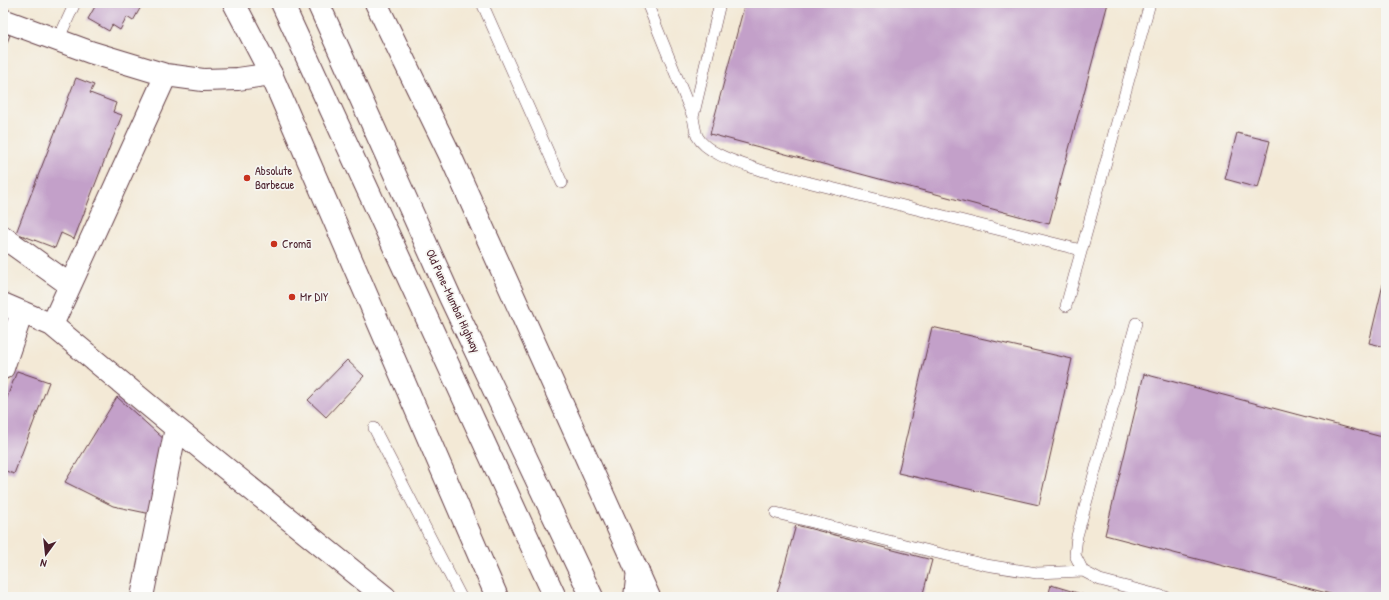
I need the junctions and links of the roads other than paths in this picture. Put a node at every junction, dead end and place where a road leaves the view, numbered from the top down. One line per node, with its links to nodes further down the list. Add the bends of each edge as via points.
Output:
1 (75, 3): 11 (lane)
2 (234, 3): 13 (main road)
3 (282, 3): 33 (main road)
4 (318, 3): 34 (main road, Old Pune–Mumbai Highway, via 450,297)
5 (376, 3): 28 (main road, via 454,162)
6 (482, 3): 15 (lane)
7 (647, 3): 14 (lane)
8 (720, 3): 14 (lane)
9 (1150, 3): 17 (lane)
10 (3, 20): 11 (main road)
11 (58, 40): 12 (main road)
12 (166, 74): 13 (main road, via 203,80 238,80); 18 (main road)
13 (271, 74): 32 (main road)
14 (693, 117): 17 (lane, via 698,136 710,149 724,158 762,171)
15 (562, 182)
16 (3, 237): 18 (main road)
17 (1081, 250): 19 (lane)
18 (70, 285): 22 (main road)
19 (1066, 306)
20 (12, 308): 22 (main road); 23 (main road)
21 (1136, 323): 27 (lane, via 1077,536 1075,556)
22 (52, 325): 24 (main road)
23 (3, 368)
24 (176, 428): 29 (main road); 30 (main road)
25 (374, 428): 31 (lane)
26 (776, 513): 27 (lane, via 986,565 1037,573)
27 (1083, 571): 37 (lane, via 1100,580)
28 (638, 572): 35 (main road); 36 (main road)
29 (142, 597)
30 (385, 597)
31 (462, 597)
32 (497, 597)
33 (555, 597)
34 (592, 597)
35 (635, 597)
36 (649, 597)
37 (1166, 597)

